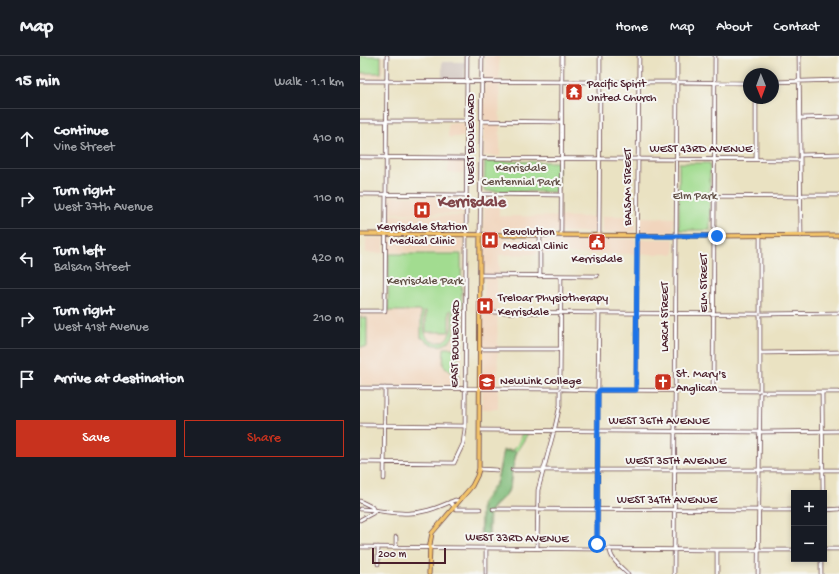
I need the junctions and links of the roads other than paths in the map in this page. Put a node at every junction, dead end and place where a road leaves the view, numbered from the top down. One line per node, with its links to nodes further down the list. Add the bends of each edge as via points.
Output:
1 (387, 56): 12 (street)
2 (467, 56): 13 (street, EAST BOULEVARD)
3 (482, 56): 14 (street, WEST BOULEVARD)
4 (562, 56): 16 (street)
5 (600, 56): 17 (street)
6 (639, 56): 18 (street, BALSAM STREET)
7 (677, 56): 19 (street, LARCH STREET)
8 (715, 56): 20 (street, ELM STREET)
9 (800, 56): 15 (street)
10 (360, 80): 12 (street)
11 (839, 80): 15 (street)
12 (386, 81): 13 (street); 27 (street)
13 (467, 81): 14 (street); 28 (street, EAST BOULEVARD)
14 (482, 81): 16 (street); 29 (street, WEST BOULEVARD)
15 (800, 81): 22 (street); 24 (street)
16 (562, 82): 17 (street); 30 (street)
17 (600, 82): 18 (street); 38 (street)
18 (638, 82): 19 (street); 39 (street, BALSAM STREET)
19 (677, 82): 20 (street); 40 (street, LARCH STREET)
20 (715, 82): 21 (street); 41 (street, ELM STREET)
21 (743, 82)
22 (779, 82)
23 (756, 104): 42 (street)
24 (800, 118): 25 (street); 32 (street)
25 (839, 118)
26 (360, 121): 27 (street)
27 (386, 121): 28 (street); 34 (street)
28 (466, 122): 35 (street, EAST BOULEVARD)
29 (482, 122): 30 (street); 36 (street, WEST BOULEVARD)
30 (561, 122): 37 (street)
31 (839, 154): 32 (street)
32 (800, 155): 43 (street)
33 (360, 157): 34 (street)
34 (386, 157): 35 (street); 45 (street)
35 (466, 158): 47 (street, EAST BOULEVARD)
36 (482, 158): 37 (street, WEST 43RD AVENUE); 46 (street, WEST BOULEVARD)
37 (562, 158): 38 (street, WEST 43RD AVENUE); 48 (street)
38 (600, 159): 39 (street, WEST 43RD AVENUE); 58 (street)
39 (638, 159): 40 (street, WEST 43RD AVENUE); 60 (street, BALSAM STREET)
40 (676, 159): 41 (street, WEST 43RD AVENUE); 61 (street, LARCH STREET)
41 (714, 159): 42 (street, WEST 43RD AVENUE); 50 (street, ELM STREET)
42 (756, 159): 43 (street, WEST 43RD AVENUE)
43 (800, 160): 51 (street)
44 (360, 194): 45 (street)
45 (386, 194): 47 (street); 53 (street)
46 (482, 194): 48 (street); 55 (street, WEST BOULEVARD)
47 (466, 195): 54 (street, EAST BOULEVARD)
48 (561, 195): 57 (street)
49 (839, 195): 51 (street)
50 (714, 196): 51 (street); 62 (street, ELM STREET)
51 (801, 196): 64 (street)
52 (360, 234): 53 (main road)
53 (386, 234): 54 (main road); 69 (street, via 385,311)
54 (465, 235): 55 (main road); 84 (street, EAST BOULEVARD)
55 (480, 235): 56 (main road); 65 (main road, WEST BOULEVARD)
56 (540, 235): 57 (main road); 66 (street)
57 (561, 235): 58 (main road)
58 (599, 235): 60 (main road)
59 (839, 235): 64 (main road)
60 (637, 236): 61 (main road); 73 (street, BALSAM STREET)
61 (675, 236): 62 (main road); 74 (street, LARCH STREET)
62 (714, 236): 63 (main road); 75 (street, ELM STREET)
63 (760, 236): 64 (main road); 77 (street)
64 (801, 236)
65 (481, 275): 66 (street); 70 (main road, WEST BOULEVARD)
66 (540, 276): 67 (street)
67 (561, 276): 68 (street); 71 (street)
68 (597, 276)
69 (360, 311)
70 (481, 312): 71 (street); 78 (main road, WEST BOULEVARD)
71 (560, 312): 72 (street); 79 (street)
72 (599, 313): 73 (street); 87 (street)
73 (637, 313): 74 (street); 88 (street, BALSAM STREET)
74 (675, 313): 75 (street); 89 (street, LARCH STREET)
75 (714, 313): 77 (street); 90 (street, ELM STREET)
76 (839, 313): 77 (street)
77 (760, 314): 81 (street)
78 (480, 349): 79 (street); 85 (main road, WEST BOULEVARD)
79 (560, 349): 86 (street)
80 (839, 352): 81 (street)
81 (760, 353): 91 (street)
82 (360, 388): 83 (street)
83 (385, 388): 84 (street); 95 (street)
84 (465, 389): 85 (street); 96 (street, EAST BOULEVARD)
85 (480, 389): 86 (street); 97 (main road, WEST BOULEVARD)
86 (560, 389): 87 (street); 98 (street)
87 (598, 390): 88 (street); 99 (street)
88 (636, 390): 89 (street)
89 (675, 390): 90 (street); 100 (street, LARCH STREET)
90 (713, 391): 91 (street)
91 (760, 392): 92 (street); 103 (street)
92 (822, 392): 93 (street); 101 (street)
93 (839, 392)
94 (360, 425): 95 (street)
95 (384, 425): 96 (street); 105 (street)
96 (464, 426): 105 (street, EAST BOULEVARD, via 463,444 454,463)
97 (480, 430): 98 (street, WEST 36TH AVENUE); 106 (main road, WEST BOULEVARD)
98 (555, 430): 99 (street, WEST 36TH AVENUE); 109 (street)
99 (598, 430): 100 (street, WEST 36TH AVENUE); 112 (street)
100 (674, 431): 103 (street, WEST 36TH AVENUE); 113 (street, LARCH STREET)
101 (823, 431): 102 (street, WEST 36TH AVENUE); 103 (street, WEST 36TH AVENUE); 110 (street)
102 (839, 431)
103 (759, 432): 114 (street)
104 (360, 462): 105 (street)
105 (384, 462): 115 (street)
106 (479, 469): 107 (street); 118 (main road, via 475,482)
107 (497, 470)
108 (512, 470): 109 (street, WEST 35TH AVENUE)
109 (543, 470): 112 (street, WEST 35TH AVENUE); 126 (street, via 538,490)
110 (823, 470): 111 (street, WEST 35TH AVENUE); 114 (street, WEST 35TH AVENUE); 116 (street)
111 (839, 470)
112 (598, 471): 113 (street, WEST 35TH AVENUE); 127 (street)
113 (674, 471): 114 (street, WEST 35TH AVENUE); 128 (street, LARCH STREET)
114 (759, 471): 131 (street)
115 (384, 479)
116 (823, 490)
117 (360, 501): 122 (street)
118 (459, 501): 119 (street); 120 (main road)
119 (450, 502): 120 (street); 122 (street, via 429,511 409,514)
120 (454, 506): 123 (street, via 456,509); 137 (main road, via 432,533)
121 (360, 509): 122 (street)
122 (373, 509): 132 (street, via 373,513)
123 (480, 509)
124 (493, 509): 126 (street, WEST 34TH AVENUE)
125 (839, 509): 130 (street)
126 (538, 510): 127 (street, WEST 34TH AVENUE); 139 (street)
127 (597, 510): 128 (street, WEST 34TH AVENUE); 140 (street)
128 (674, 510): 131 (street, WEST 34TH AVENUE); 144 (street, LARCH STREET)
129 (791, 510): 131 (street, WEST 34TH AVENUE)
130 (827, 510)
131 (759, 511): 146 (street)
132 (360, 520)
133 (396, 537): 136 (street)
134 (360, 547): 135 (street, WEST 33RD AVENUE)
135 (378, 547): 136 (street, WEST 33RD AVENUE); 149 (street)
136 (396, 547): 137 (street, WEST 33RD AVENUE)
137 (430, 547): 138 (street, WEST 33RD AVENUE); 150 (main road)
138 (486, 548): 139 (street, WEST 33RD AVENUE); 151 (street)
139 (537, 548): 140 (street, WEST 33RD AVENUE)
140 (597, 549): 141 (street, WEST 33RD AVENUE)
141 (610, 549): 144 (street, WEST 33RD AVENUE); 152 (street, via 612,558)
142 (827, 549): 143 (street)
143 (839, 549)
144 (674, 550): 145 (street, WEST 33RD AVENUE); 153 (street, LARCH STREET)
145 (717, 550): 146 (street, WEST 33RD AVENUE); 154 (street)
146 (759, 550): 147 (street, WEST 33RD AVENUE); 155 (street)
147 (791, 550)
148 (821, 562): 156 (street)
149 (378, 564)
150 (429, 574)
151 (486, 574)
152 (628, 574)
153 (674, 574)
154 (717, 574)
155 (758, 574)
156 (821, 574)

